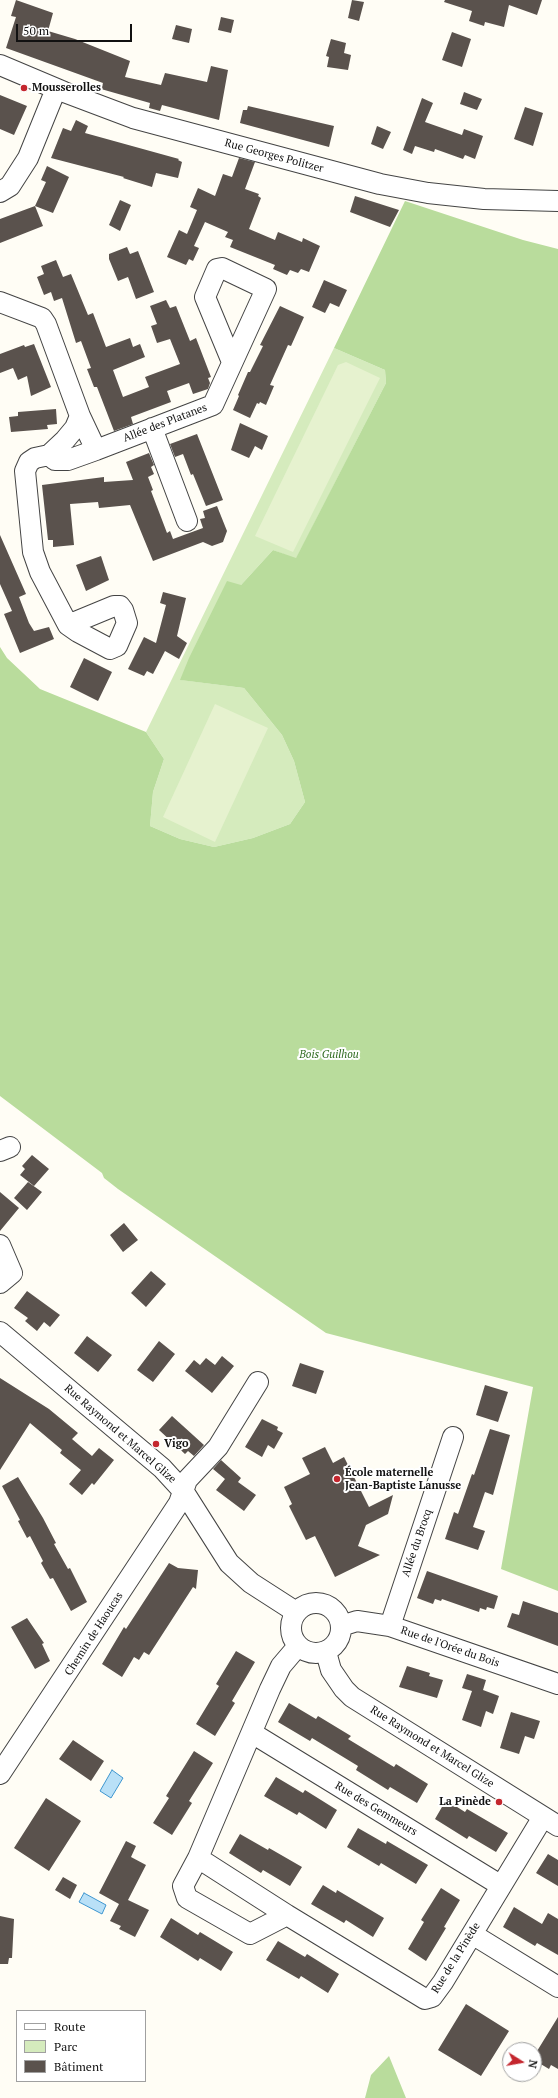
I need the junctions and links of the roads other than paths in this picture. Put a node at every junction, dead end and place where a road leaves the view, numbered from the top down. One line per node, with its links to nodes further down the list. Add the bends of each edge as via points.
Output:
1 (0, 65): 2 (street, Rue Georges Politzer)
2 (56, 89): 3 (street, via 28,158 10,186); 4 (street, Rue Georges Politzer, via 163,127 406,190 484,199)
3 (0, 192)
4 (558, 201)
5 (0, 302): 7 (street, via 42,318)
6 (232, 362): 8 (street, Allée des Platanes, via 212,405)
7 (80, 416): 9 (street); 10 (street, via 74,428)
8 (152, 428): 9 (street, Allée des Platanes); 11 (street)
9 (96, 450): 10 (street, Allée des Platanes, via 68,460 56,460)
10 (49, 455): 12 (street, via 35,458 29,462 25,471 33,552 40,572)
11 (187, 521)
12 (68, 625)
13 (0, 1245): 14 (street, via 12,1273)
14 (0, 1283)
15 (0, 1332): 18 (street, Rue Raymond et Marcel Glize, via 144,1452)
16 (258, 1382): 18 (street, Chemin de Haoucas, via 218,1447 187,1480)
17 (453, 1438): 21 (street, Allée du Brocq)
18 (184, 1492): 19 (street, Rue Raymond et Marcel Glize, via 229,1563 251,1583); 26 (street, Chemin de Haoucas)
19 (296, 1612): 20 (street, via 311,1603 320,1603 334,1610); 22 (street, via 290,1631)
20 (341, 1626): 21 (street, Rue de l'Orée du Bois, via 357,1621); 23 (street, via 338,1640)
21 (390, 1626): 24 (street, Rue de l'Orée du Bois)
22 (298, 1646): 23 (street, via 314,1654); 25 (street, via 281,1666)
23 (326, 1652): 27 (street, Rue Raymond et Marcel Glize, via 331,1670 352,1697)
24 (558, 1684)
25 (252, 1733): 28 (street); 29 (street, Rue des Gemmeurs)
26 (0, 1774)
27 (550, 1821): 29 (street, Rue de la Pinède)
28 (198, 1858): 30 (street, Rue de la Pinède); 30 (street, via 183,1886 187,1898 250,1934)
29 (500, 1885): 31 (street, Rue de la Pinède)
30 (287, 1915): 31 (street, Rue de la Pinède, via 425,1999 432,1997 443,1982)
31 (472, 1934): 32 (street)
32 (558, 1987)

